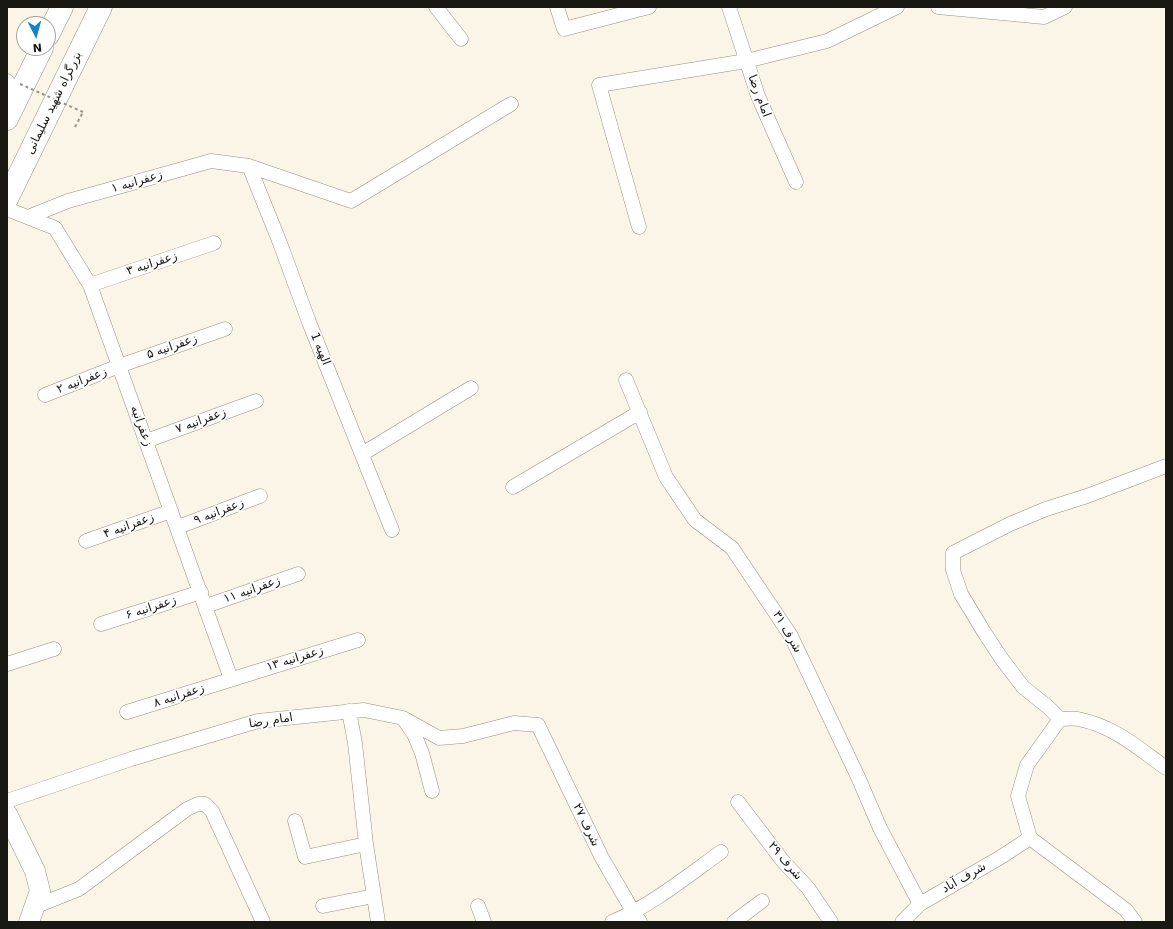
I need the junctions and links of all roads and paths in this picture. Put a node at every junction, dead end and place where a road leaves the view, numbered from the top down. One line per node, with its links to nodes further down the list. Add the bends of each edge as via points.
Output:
1 (62, 7): 10 (highway)
2 (101, 7): 20 (highway, بزرگراه شهید سلیمانی)
3 (436, 7): 11 (street)
4 (557, 7): 5 (street, via 564,29)
5 (649, 7)
6 (729, 7): 13 (street, امام رضا)
7 (897, 7): 13 (street, via 827,41)
8 (938, 7): 9 (street, via 1044,17)
9 (1065, 7)
10 (56, 19)
11 (461, 39)
12 (36, 56): 14 (highway)
13 (746, 61): 19 (street, امام رضا, via 758,96); 23 (street, via 599,85)
14 (15, 87): 16 (highway); 17 (path, bridge, via 83,112)
15 (511, 104): 18 (street, زعفرانیه ۱, via 351,201)
16 (7, 119)
17 (75, 127)
18 (249, 166): 22 (street, زعفرانیه ۱, via 211,161 68,201); 34 (street, الهیه 1)
19 (796, 182)
20 (7, 199)
21 (7, 209): 22 (street, زعفرانیه)
22 (28, 217): 25 (street, زعفرانیه, via 55,228)
23 (639, 227)
24 (214, 243): 25 (street, زعفرانیه ۳)
25 (90, 285): 27 (street, زعفرانیه)
26 (225, 329): 27 (street, زعفرانیه ۵)
27 (119, 366): 30 (street, زعفرانیه ۲); 33 (street, زعفرانیه)
28 (626, 380): 32 (street, شرف ۳۱)
29 (471, 388): 34 (street)
30 (44, 395)
31 (256, 401): 33 (street, زعفرانیه ۷)
32 (640, 412): 36 (street); 66 (street, شرف ۳۱, via 666,477 695,520 732,548 792,636 880,828)
33 (146, 441): 38 (street, زعفرانیه)
34 (362, 454): 40 (street, الهیه 1)
35 (1166, 466): 53 (street, via 1046,509 1003,527 953,553 953,570 961,594 984,632 1024,687)
36 (513, 487)
37 (260, 496): 39 (street, زعفرانیه ۹)
38 (171, 511): 39 (street, زعفرانیه); 41 (street, زعفرانیه ۴)
39 (178, 527): 43 (street, زعفرانیه)
40 (392, 530)
41 (86, 541)
42 (298, 574): 44 (street, زعفرانیه ۱۱)
43 (201, 592): 44 (street, زعفرانیه); 45 (street, زعفرانیه ۶)
44 (206, 606): 49 (street, زعفرانیه)
45 (101, 624)
46 (358, 640): 49 (street, زعفرانیه ۱۳)
47 (54, 648): 48 (street)
48 (7, 664)
49 (232, 679): 51 (street, زعفرانیه ۸)
50 (349, 711): 52 (street, امام رضا, via 364,710); 57 (street, امام رضا, via 258,721 131,759); 62 (street, via 358,765)
51 (128, 712)
52 (403, 718): 54 (street, امام رضا, via 439,738 463,736 514,723); 56 (street, via 414,734 422,753)
53 (1060, 719): 55 (street, via 1077,718 1108,728); 61 (street, via 1026,765 1018,796)
54 (538, 725): 70 (street, شرف ۲۷, via 602,858)
55 (1166, 768)
56 (432, 791)
57 (7, 801)
58 (738, 802): 76 (street, شرف ۲۹, via 782,860 808,888)
59 (7, 814): 69 (main road, via 36,875 40,891)
60 (295, 821): 62 (street, via 305,857)
61 (1030, 838): 66 (street, شرف آباد); 78 (street, via 1126,910)
62 (366, 844): 64 (street)
63 (721, 852): 70 (street)
64 (374, 896): 67 (street); 72 (street)
65 (762, 901): 75 (street)
66 (920, 904): 77 (street, شرف آباد)
67 (323, 906)
68 (478, 906): 73 (street)
69 (32, 914): 71 (street, via 79,889 187,809 205,804 212,811)
70 (637, 917): 74 (street)
71 (262, 922)
72 (378, 922)
73 (484, 922)
74 (612, 922)
75 (734, 922)
76 (831, 922)
77 (902, 922)
78 (1135, 922)

